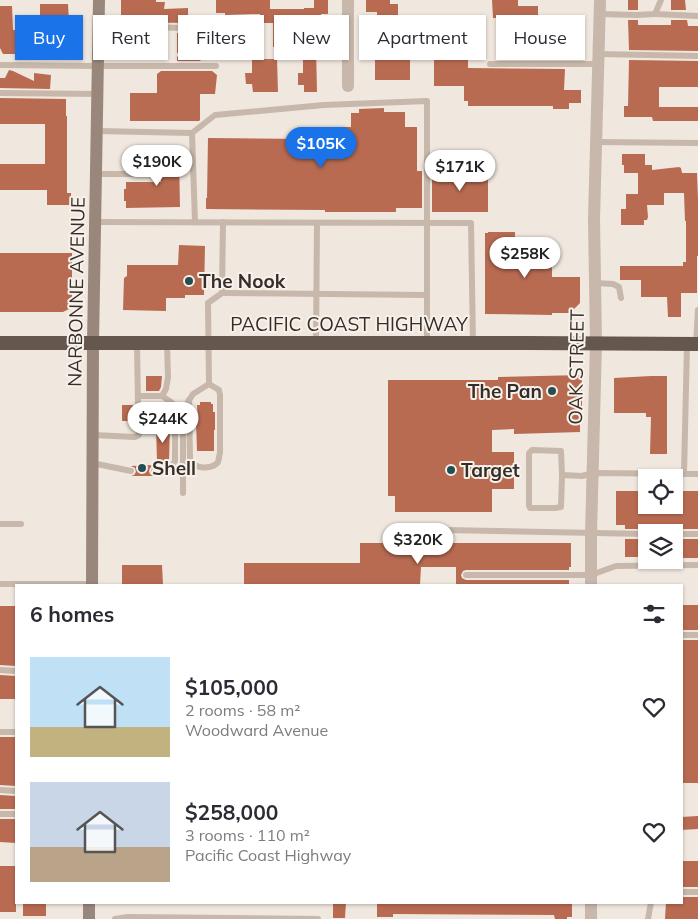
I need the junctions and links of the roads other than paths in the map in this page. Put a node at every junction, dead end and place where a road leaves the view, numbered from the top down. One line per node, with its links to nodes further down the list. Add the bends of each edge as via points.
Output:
1 (100, 0): 7 (main road, NARBONNE AVENUE)
2 (348, 0): 16 (street)
3 (600, 0): 5 (street, OAK STREET)
4 (661, 0): 6 (lane)
5 (600, 14): 6 (lane); 10 (street, OAK STREET)
6 (655, 14): 8 (lane)
7 (99, 15)
8 (698, 16)
9 (698, 56): 10 (lane)
10 (599, 59): 13 (lane); 21 (street, OAK STREET)
11 (98, 60): 14 (main road, NARBONNE AVENUE)
12 (0, 64): 14 (lane)
13 (490, 64)
14 (98, 66): 15 (lane); 18 (main road, NARBONNE AVENUE)
15 (216, 66)
16 (348, 86)
17 (0, 93): 18 (lane)
18 (98, 94): 19 (main road, NARBONNE AVENUE)
19 (97, 131): 20 (lane); 23 (main road, NARBONNE AVENUE)
20 (192, 133): 26 (lane); 29 (lane, via 215,115 324,105 427,102)
21 (596, 142): 22 (lane); 30 (street, OAK STREET)
22 (698, 143)
23 (96, 174): 24 (lane); 25 (main road, NARBONNE AVENUE)
24 (156, 174)
25 (95, 222): 26 (lane); 37 (main road, NARBONNE AVENUE)
26 (195, 222): 27 (lane)
27 (223, 222): 28 (lane); 31 (lane)
28 (317, 223): 29 (lane); 32 (lane)
29 (427, 224): 33 (lane); 43 (lane, via 471,223)
30 (595, 284): 34 (lane, via 613,284 619,288); 44 (street, OAK STREET)
31 (222, 293): 32 (lane); 40 (lane, via 208,303)
32 (316, 293): 33 (lane); 41 (lane)
33 (427, 295): 42 (lane)
34 (621, 298)
35 (698, 310): 45 (lane)
36 (0, 343): 37 (highway, PACIFIC COAST HIGHWAY)
37 (93, 343): 38 (highway, PACIFIC COAST HIGHWAY); 52 (main road, NARBONNE AVENUE)
38 (137, 343): 39 (highway, PACIFIC COAST HIGHWAY); 47 (lane)
39 (167, 343): 40 (highway, PACIFIC COAST HIGHWAY); 48 (lane, via 168,377)
40 (209, 343): 41 (highway, PACIFIC COAST HIGHWAY); 46 (lane)
41 (316, 343): 42 (highway, PACIFIC COAST HIGHWAY)
42 (427, 343): 43 (highway, PACIFIC COAST HIGHWAY)
43 (473, 343): 44 (highway, PACIFIC COAST HIGHWAY)
44 (596, 343): 45 (highway, PACIFIC COAST HIGHWAY); 56 (street, OAK STREET)
45 (694, 344): 57 (lane)
46 (209, 384): 49 (lane); 49 (lane, via 219,390 220,395 220,453 215,465 198,466 190,459)
47 (138, 396): 48 (lane); 50 (lane)
48 (162, 396): 55 (lane, via 175,406 175,461 165,471)
49 (189, 400): 60 (lane, via 183,410)
50 (138, 405)
51 (138, 421): 52 (lane, via 139,435 135,437)
52 (93, 435): 53 (main road, NARBONNE AVENUE)
53 (92, 463): 54 (lane); 73 (main road, NARBONNE AVENUE)
54 (131, 471)
55 (154, 471)
56 (593, 473): 57 (lane); 59 (lane); 64 (street, OAK STREET)
57 (684, 474): 58 (lane)
58 (698, 474)
59 (562, 475): 59 (lane, via 561,507 530,508 529,453 532,450 561,451)
60 (183, 493)
61 (0, 524): 62 (lane)
62 (20, 524)
63 (394, 529): 64 (lane)
64 (591, 534): 65 (lane); 70 (street, OAK STREET)
65 (638, 534)
66 (683, 534): 67 (lane)
67 (698, 534)
68 (698, 565): 70 (lane, via 616,566)
69 (466, 575): 70 (lane)
70 (591, 580)
71 (0, 584): 72 (lane)
72 (15, 584)
73 (92, 584)
74 (683, 635): 75 (lane)
75 (698, 635)
76 (0, 670): 77 (lane)
77 (15, 671)
78 (0, 732): 79 (lane)
79 (15, 732)
80 (0, 790): 81 (lane)
81 (15, 791)
82 (0, 814): 83 (lane)
83 (15, 814)
84 (683, 892): 85 (lane)
85 (698, 892)
86 (90, 904): 89 (main road)
87 (591, 904): 92 (street)
88 (651, 904): 93 (lane)
89 (89, 919)
90 (115, 919): 91 (lane)
91 (318, 919)
92 (591, 919)
93 (648, 919)

